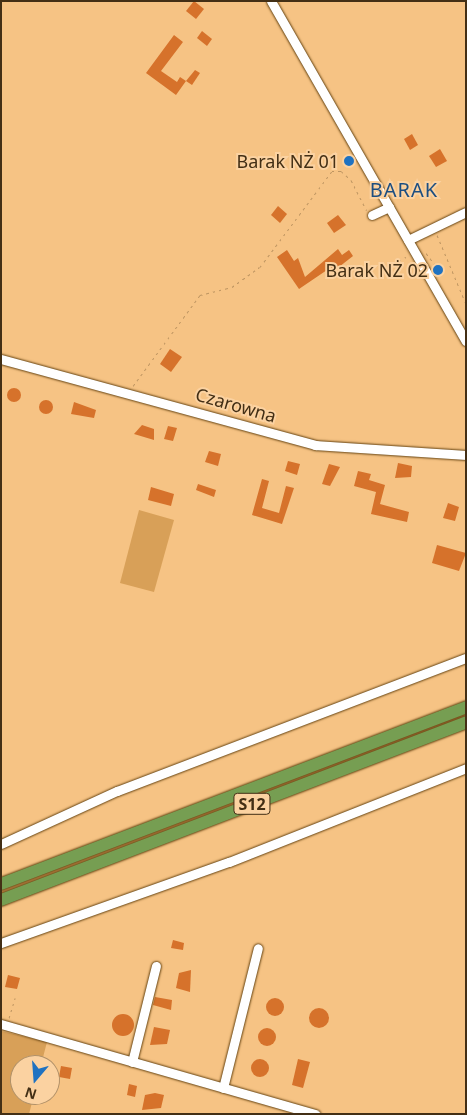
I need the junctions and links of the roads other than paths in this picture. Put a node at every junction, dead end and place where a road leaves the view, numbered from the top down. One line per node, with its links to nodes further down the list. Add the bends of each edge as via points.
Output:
1 (271, 1): 2 (street)
2 (389, 207): 4 (street); 5 (street)
3 (466, 212): 5 (street)
4 (372, 214)
5 (408, 240): 6 (street)
6 (466, 341)
7 (1, 359): 8 (street, Czarowna, via 315,445)
8 (466, 455)
9 (466, 658): 13 (street, via 117,791)
10 (466, 707): 14 (highway, S12)
11 (466, 722): 15 (highway, S12)
12 (466, 768): 16 (street, via 229,862)
13 (1, 844)
14 (1, 884)
15 (1, 900)
16 (1, 943)
17 (258, 948): 21 (street)
18 (156, 966): 20 (street)
19 (4, 1025): 20 (street)
20 (132, 1062): 21 (street)
21 (223, 1088): 22 (street)
22 (315, 1114)

